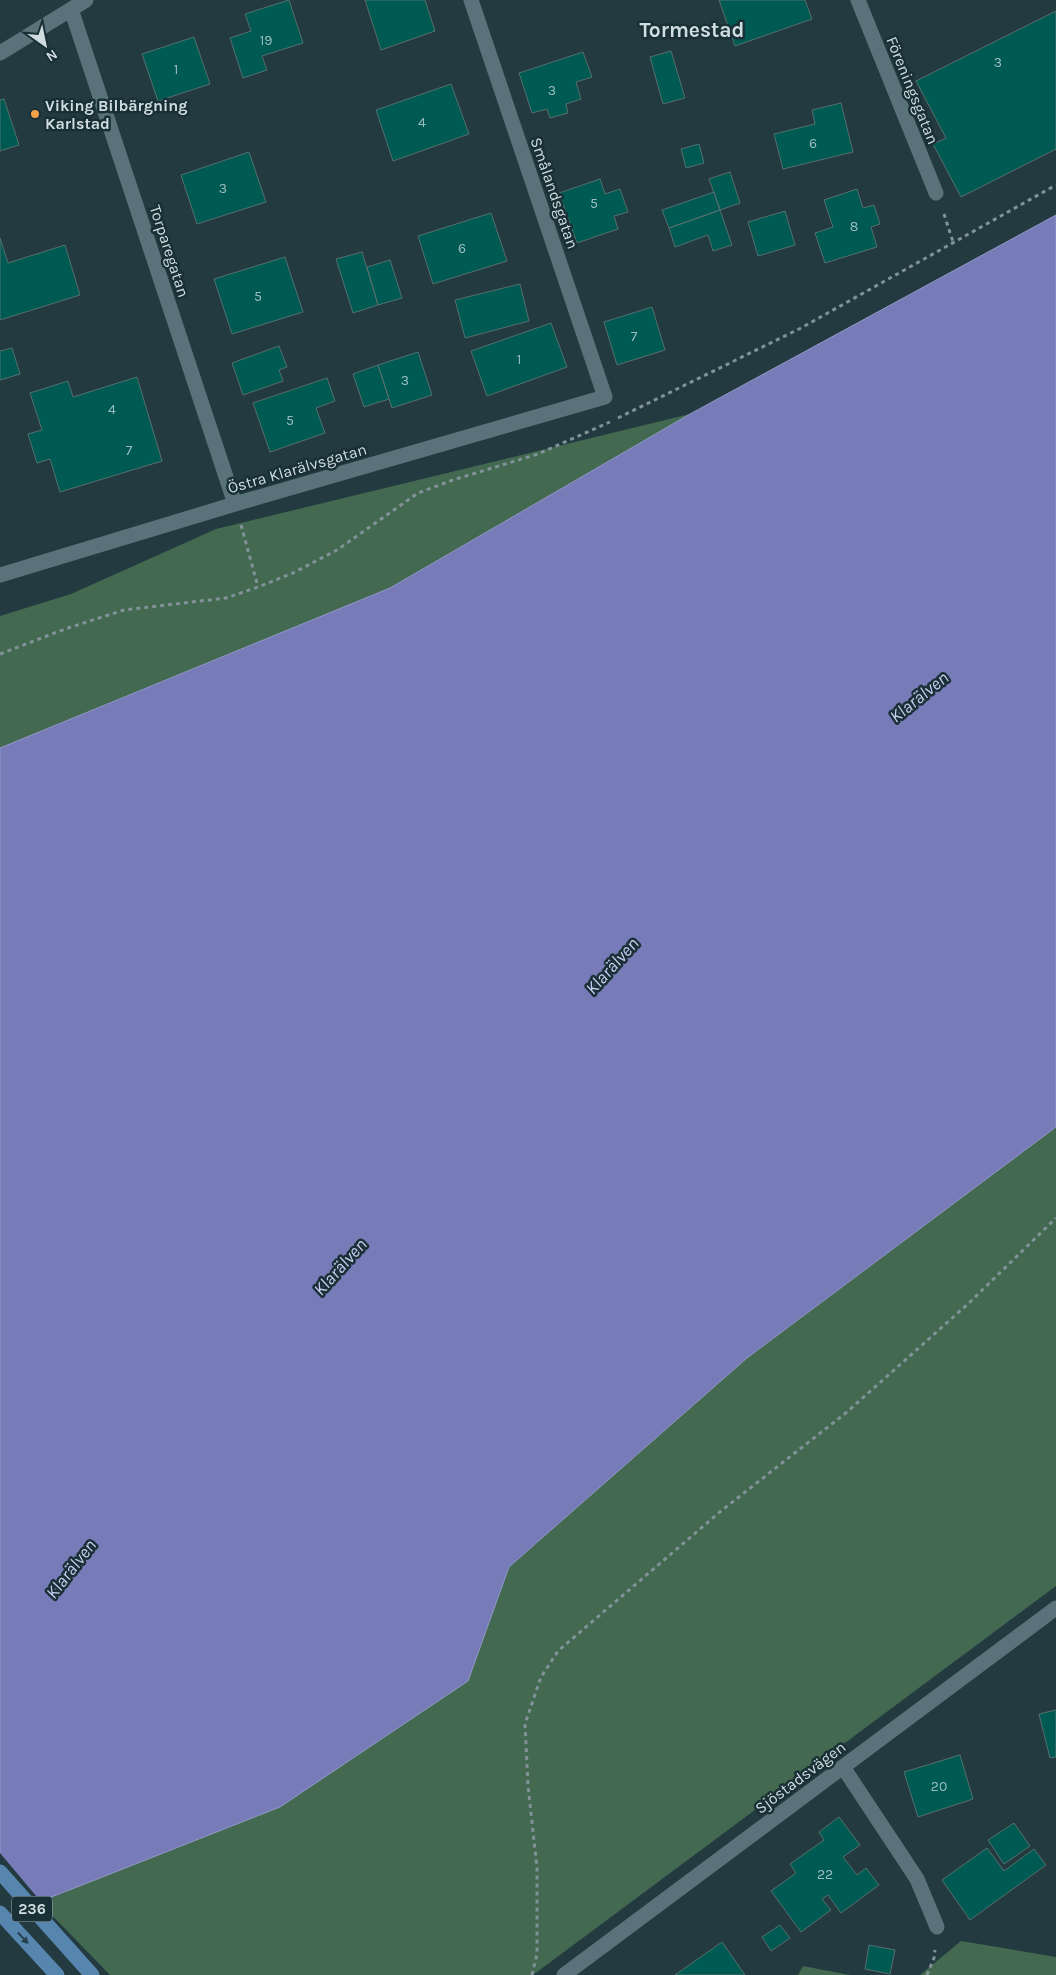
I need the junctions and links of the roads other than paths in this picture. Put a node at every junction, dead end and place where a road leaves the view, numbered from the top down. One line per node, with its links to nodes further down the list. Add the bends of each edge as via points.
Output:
1 (86, 0): 4 (street)
2 (471, 0): 7 (street, Smålandsgatan)
3 (858, 0): 6 (street, Föreningsgatan)
4 (71, 8): 5 (street); 8 (street, Torparegatan)
5 (0, 53)
6 (936, 192)
7 (605, 397): 8 (street, Östra Klarälvsgatan)
8 (235, 504): 9 (street, Östra Klarälvsgatan)
9 (0, 575)
10 (1056, 1608): 11 (street, Sjöstadsvägen)
11 (843, 1767): 14 (street, via 917,1879); 17 (street, Sjöstadsvägen)
12 (0, 1872): 16 (main road, 236)
13 (0, 1913): 15 (main road, 236, one-way to 15)
14 (937, 1927)
15 (57, 1975)
16 (92, 1975)
17 (564, 1975)

